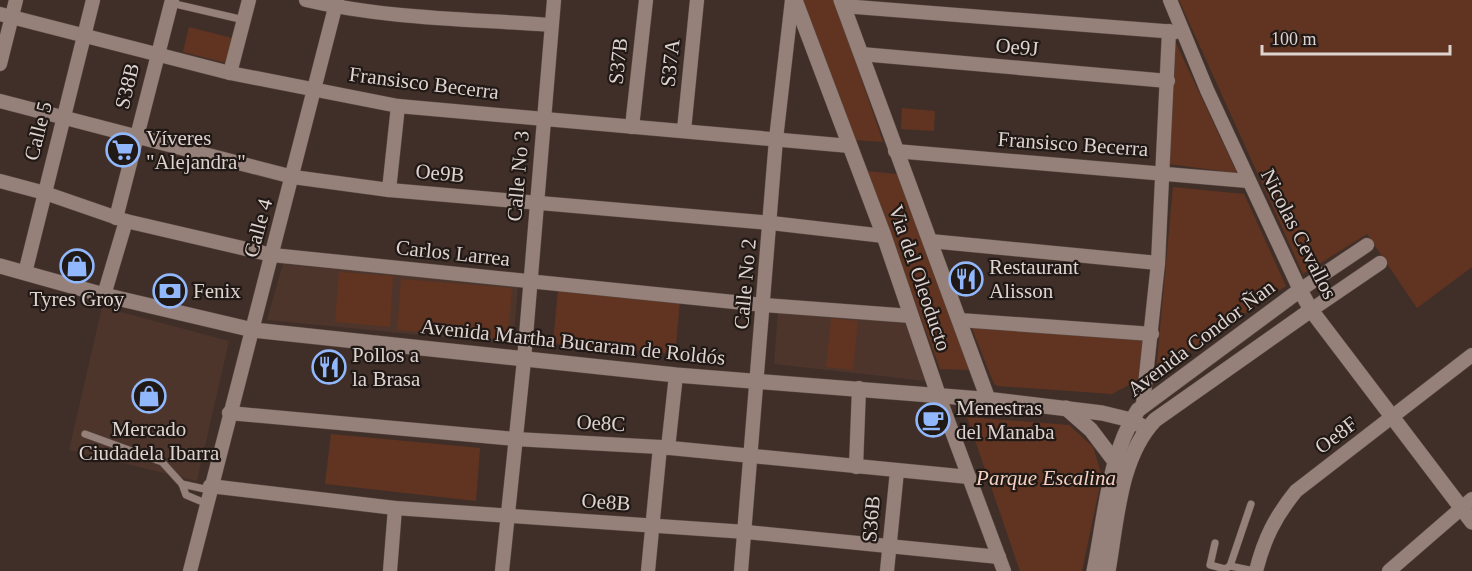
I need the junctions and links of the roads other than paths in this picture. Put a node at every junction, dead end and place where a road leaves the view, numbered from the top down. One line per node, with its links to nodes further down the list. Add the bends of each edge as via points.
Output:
1 (16, 0): 13 (street)
2 (93, 0): 18 (street, Calle 5)
3 (249, 0): 14 (street)
4 (306, 0): 11 (street)
5 (554, 0): 15 (street, Calle No 3)
6 (646, 0): 29 (street, S37B)
7 (698, 0): 30 (street, S37A)
8 (793, 0): 32 (street, Calle No 2); 33 (street, Via del Oleoducto)
9 (1170, 0): 17 (street, Nicolas Cevallos)
10 (171, 1): 14 (lane); 20 (street, S38B)
11 (336, 3): 15 (street); 24 (street, Calle 4)
12 (842, 3): 16 (street); 19 (street, Via del Oleoducto)
13 (6, 16): 18 (street, Fransisco Becerra); 21 (street)
14 (244, 20): 22 (street)
15 (552, 25): 28 (street, Calle No 3)
16 (1169, 31): 17 (street); 23 (street)
17 (1184, 32): 38 (street, Nicolas Cevallos)
18 (84, 36): 20 (street, Fransisco Becerra); 27 (street, Calle 5)
19 (861, 54): 23 (street, Oe9J); 34 (street, Via del Oleoducto)
20 (156, 56): 22 (street, Fransisco Becerra); 31 (street, S38B)
21 (0, 64)
22 (230, 73): 24 (street, Fransisco Becerra)
23 (1168, 81): 35 (street)
24 (313, 90): 26 (street, Fransisco Becerra); 36 (street, Calle 4)
25 (0, 101): 27 (street, Oe9B)
26 (398, 106): 28 (street, Fransisco Becerra); 39 (street)
27 (64, 117): 31 (street, Oe9B); 40 (street, Calle 5)
28 (543, 117): 29 (street, Fransisco Becerra); 41 (street, Calle No 3)
29 (632, 127): 30 (street, Fransisco Becerra)
30 (684, 130): 32 (street, Fransisco Becerra)
31 (136, 135): 36 (street, Oe9B); 42 (street, S38B)
32 (776, 139): 33 (street, Fransisco Becerra); 43 (street, Calle No 2)
33 (850, 146): 44 (street, Via del Oleoducto)
34 (895, 151): 35 (street, Fransisco Becerra); 45 (street, Via del Oleoducto)
35 (1163, 172): 38 (street, Fransisco Becerra); 48 (street)
36 (293, 177): 39 (street, Oe9B); 47 (street, Calle 4)
37 (0, 181): 40 (street, Carlos Larrea)
38 (1248, 181): 53 (street, Nicolas Cevallos)
39 (389, 190): 41 (street, Oe9B)
40 (45, 193): 42 (street, Carlos Larrea); 51 (street, Calle 5)
41 (537, 202): 43 (street, Oe9B); 52 (street, Calle No 3)
42 (121, 219): 47 (street, Carlos Larrea); 54 (street, S38B)
43 (771, 223): 44 (street, Oe9B); 55 (street, Calle No 2)
44 (884, 236): 57 (street, Via del Oleoducto)
45 (930, 241): 48 (street); 58 (street, Via del Oleoducto)
46 (1367, 244): 53 (street, Avenida Condor Ñan)
47 (272, 255): 52 (street, Carlos Larrea); 59 (street, Calle 4)
48 (1158, 263): 60 (street)
49 (1380, 263): 56 (street, Avenida Condor Ñan)
50 (0, 266): 51 (street, Avenida Martha Bucaram de Roldós)
51 (25, 273): 54 (street, Avenida Martha Bucaram de Roldós)
52 (529, 282): 55 (street, Carlos Larrea); 62 (street, Calle No 3)
53 (1300, 290): 56 (street, Nicolas Cevallos); 68 (street, Avenida Condor Ñan)
54 (104, 295): 59 (street, Avenida Martha Bucaram de Roldós)
55 (764, 305): 57 (street, Carlos Larrea); 64 (street, Calle No 2)
56 (1311, 310): 71 (street, Nicolas Cevallos); 73 (street, Avenida Condor Ñan)
57 (911, 316): 66 (street, Via del Oleoducto)
58 (959, 320): 60 (street); 67 (street, Via del Oleoducto)
59 (254, 330): 62 (street, Avenida Martha Bucaram de Roldós); 70 (street, Calle 4)
60 (1152, 334): 68 (street)
61 (1472, 355): 71 (street, Oe8F)
62 (524, 360): 63 (street, Avenida Martha Bucaram de Roldós); 75 (street, Calle No 3)
63 (676, 375): 64 (street, Avenida Martha Bucaram de Roldós); 76 (street)
64 (758, 381): 65 (street, Avenida Martha Bucaram de Roldós); 77 (street, Calle No 2)
65 (860, 388): 66 (street, Avenida Martha Bucaram de Roldós); 79 (street, S36B)
66 (938, 394): 67 (street, Avenida Martha Bucaram de Roldós); 81 (street, Via del Oleoducto)
67 (988, 399): 69 (street, Avenida Martha Bucaram de Roldós)
68 (1143, 404): 72 (street, Avenida Condor Ñan)
69 (1066, 408): 72 (street, Avenida Martha Bucaram de Roldós); 78 (street, via 1091,430)
70 (229, 412): 75 (street, Oe8C); 83 (street, Calle 4)
71 (1393, 417): 84 (street, Nicolas Cevallos); 104 (street, Oe8F, via 1296,491 1275,516)
72 (1131, 420): 73 (street, Avenida Martha Bucaram de Roldós); 78 (street, Avenida Condor Ñan)
73 (1147, 429): 103 (street, Avenida Condor Ñan, via 1131,459)
74 (85, 434): 82 (lane, via 162,462)
75 (515, 439): 76 (street, Oe8C); 87 (street, Calle No 3)
76 (664, 448): 77 (street, Oe8C); 89 (street)
77 (751, 458): 79 (street, Oe8C); 90 (street, Calle No 2)
78 (1116, 463): 102 (street, Avenida Condor Ñan)
79 (856, 467): 80 (street, Oe8C)
80 (897, 471): 81 (street, Oe8C); 92 (street, S36B)
81 (969, 477): 93 (street, Via del Oleoducto)
82 (182, 484): 83 (lane); 83 (lane, via 186,495)
83 (208, 493): 86 (street, Oe8B); 95 (street, Calle 4)
84 (1467, 503): 88 (street, Nicolas Cevallos); 105 (street)
85 (1251, 504): 94 (lane)
86 (395, 508): 87 (street, Oe8B); 96 (street)
87 (507, 515): 89 (street, Oe8B); 97 (street, Calle No 3)
88 (1472, 522)
89 (654, 527): 90 (street, Oe8B); 98 (street)
90 (746, 532): 92 (street, Oe8B); 99 (street, Calle No 2)
91 (1215, 543): 94 (lane, via 1211,567)
92 (890, 547): 93 (street, Oe8B); 100 (street, S36B)
93 (999, 557): 101 (street, Via del Oleoducto)
94 (1230, 566): 104 (lane)
95 (190, 571)
96 (390, 571)
97 (502, 571)
98 (648, 571)
99 (741, 571)
100 (887, 571)
101 (1004, 571)
102 (1094, 571)
103 (1108, 571)
104 (1255, 571)
105 (1389, 571)

